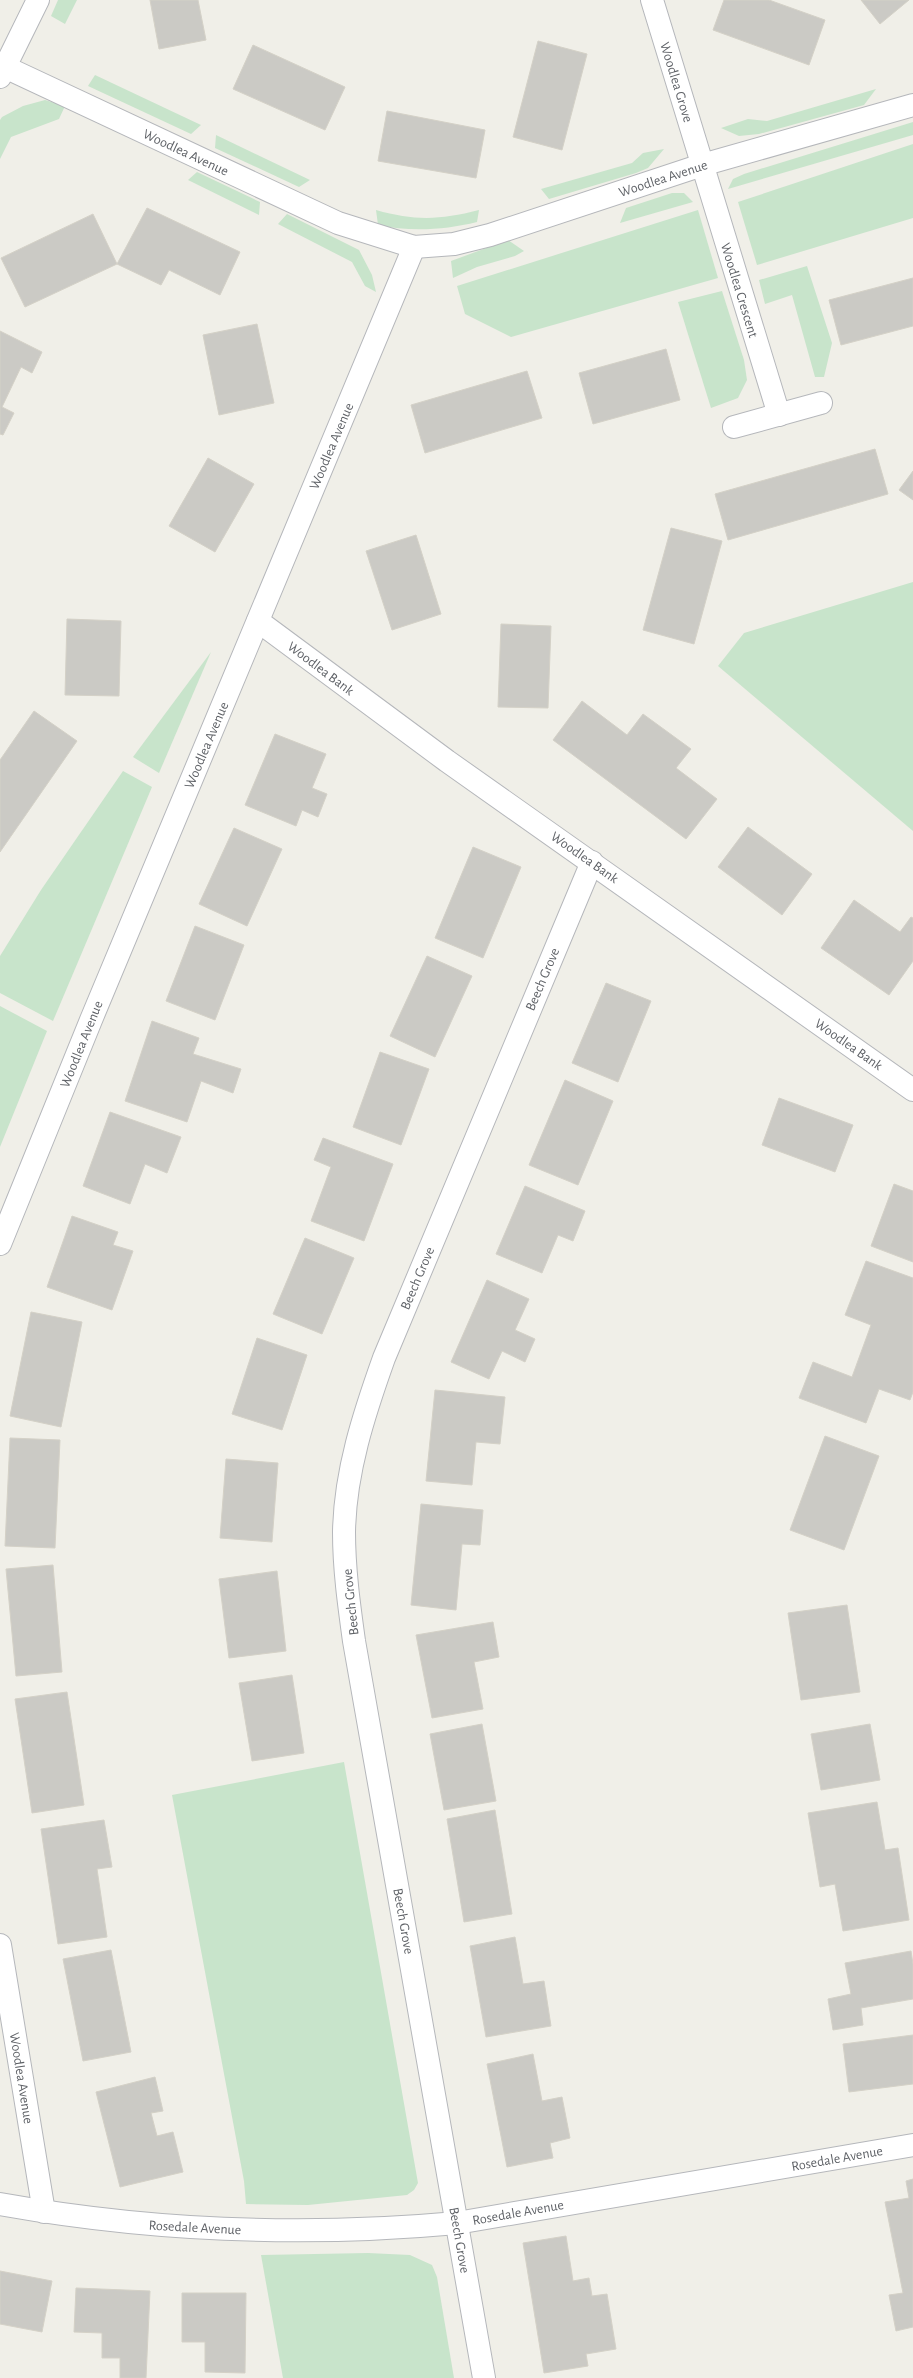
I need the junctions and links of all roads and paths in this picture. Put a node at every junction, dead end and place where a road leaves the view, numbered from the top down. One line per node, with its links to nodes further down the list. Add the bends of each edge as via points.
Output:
1 (38, 0): 3 (street)
2 (652, 0): 5 (street, Woodlea Grove)
3 (3, 72): 6 (street, Woodlea Avenue, via 338,223)
4 (913, 105): 5 (street, Woodlea Avenue)
5 (702, 165): 6 (street, Woodlea Avenue, via 490,235 454,244); 8 (street, Woodlea Crescent)
6 (414, 247): 10 (street, Woodlea Avenue)
7 (821, 403): 8 (street)
8 (779, 415): 9 (street)
9 (734, 427)
10 (258, 621): 11 (street, Woodlea Bank, via 447,761); 13 (street, Woodlea Avenue)
11 (592, 862): 12 (street, Woodlea Bank); 18 (street, Beech Grove, via 384,1358 362,1421 350,1476 344,1531 346,1588 354,1641)
12 (913, 1090)
13 (0, 1244)
14 (0, 1945): 17 (street, Woodlea Avenue)
15 (913, 2145): 18 (street, Rosedale Avenue)
16 (0, 2204): 17 (street, Rosedale Avenue)
17 (44, 2212): 18 (street, Rosedale Avenue, via 140,2224 217,2229 382,2229)
18 (456, 2223): 19 (street, Beech Grove)
19 (484, 2378)

